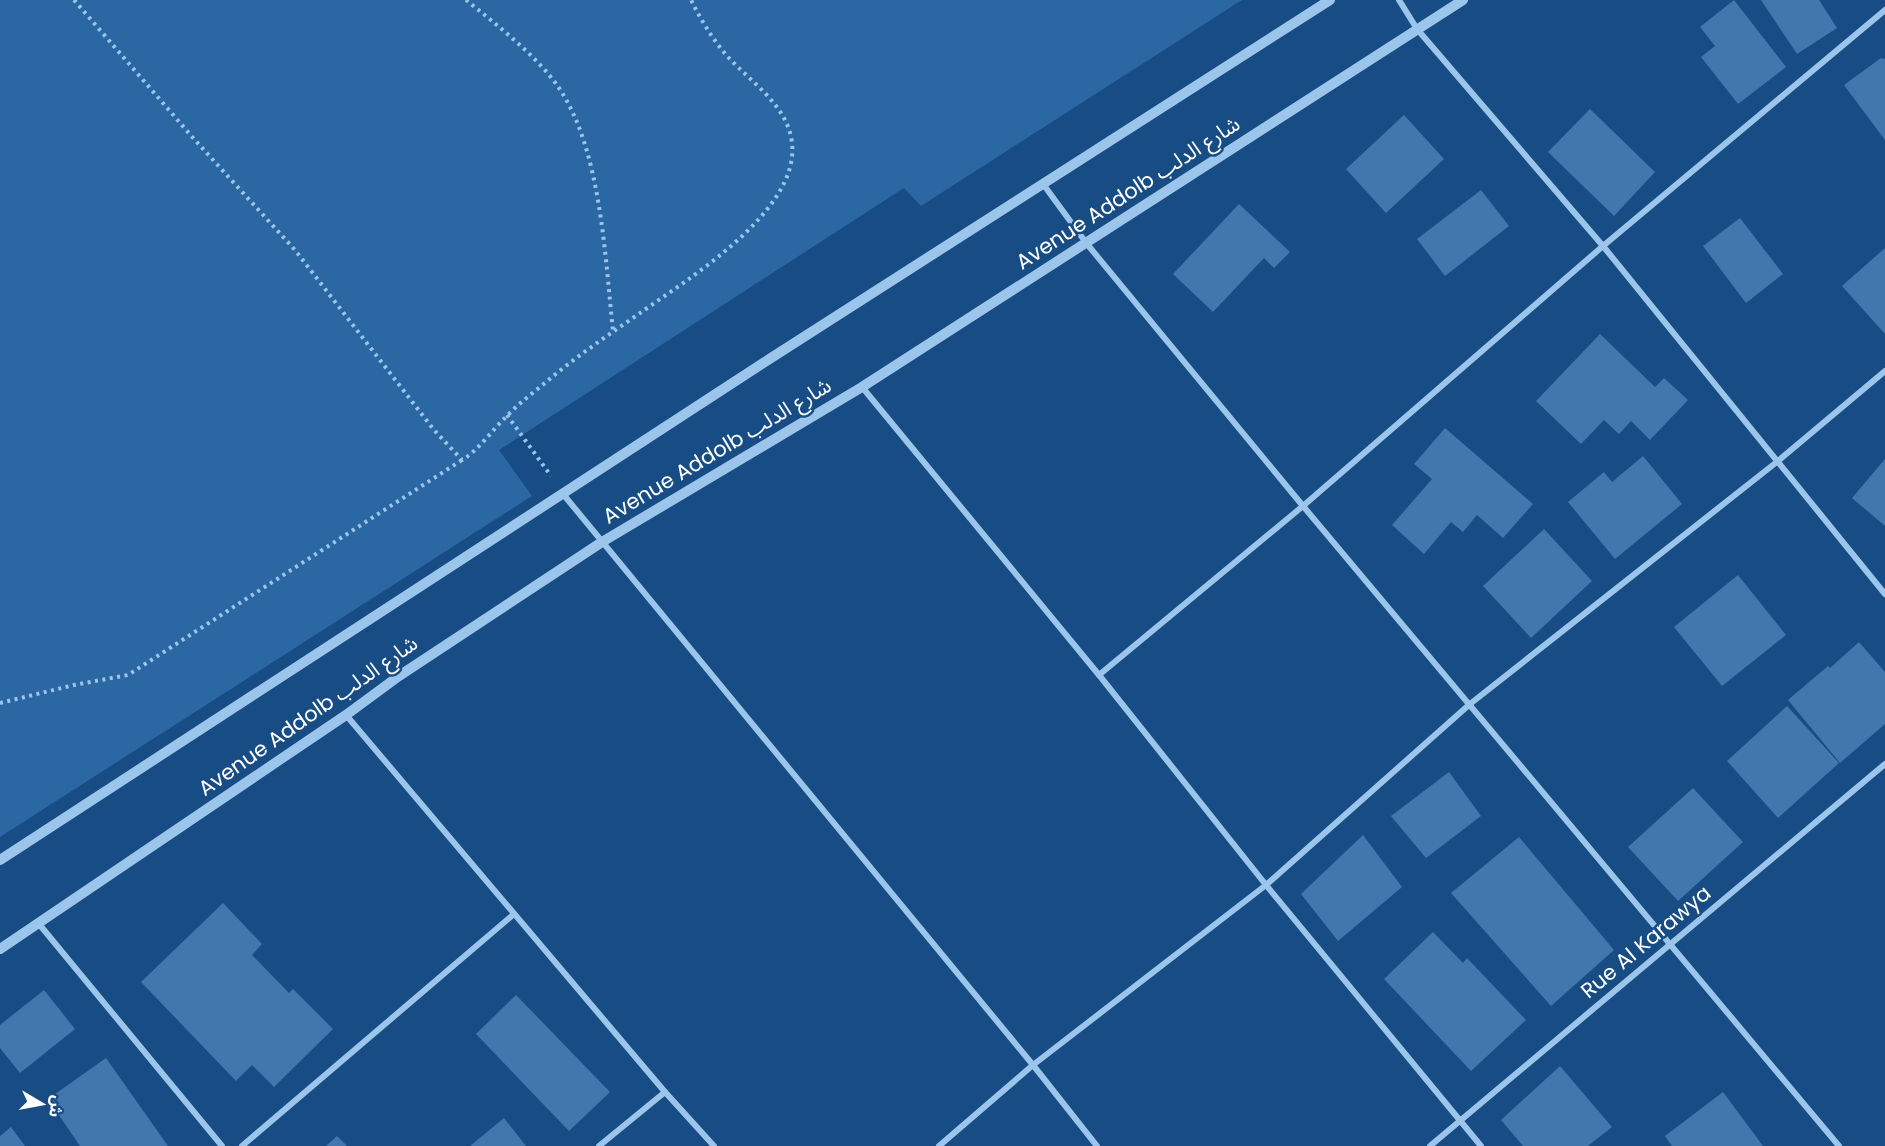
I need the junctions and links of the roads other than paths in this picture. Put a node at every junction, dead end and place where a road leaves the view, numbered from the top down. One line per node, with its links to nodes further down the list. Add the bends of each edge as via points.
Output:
1 (1330, 0): 6 (street, Avenue Addolb شارع الدلب)
2 (1399, 0): 5 (street)
3 (1462, 0): 5 (street, Avenue Addolb شارع الدلب)
4 (1885, 10): 8 (street)
5 (1417, 28): 7 (street, Avenue Addolb شارع الدلب); 8 (street)
6 (1043, 184): 7 (street); 12 (street, Avenue Addolb شارع الدلب)
7 (1087, 244): 10 (street, Avenue Addolb شارع الدلب); 13 (street)
8 (1603, 246): 11 (street); 13 (street)
9 (1885, 371): 11 (street)
10 (862, 387): 14 (street, Avenue Addolb شارع الدلب); 16 (street)
11 (1778, 461): 15 (street); 17 (street)
12 (563, 494): 14 (street); 20 (street, Avenue Addolb شارع الدلب)
13 (1303, 506): 16 (street); 17 (street)
14 (602, 542): 18 (street, Avenue Addolb شارع الدلب); 26 (street)
15 (1885, 594)
16 (1099, 675): 21 (street)
17 (1470, 704): 21 (street); 24 (street)
18 (346, 715): 22 (street); 23 (street, Avenue Addolb شارع الدلب)
19 (1885, 764): 24 (street, Rue Al Karawya)
20 (0, 860)
21 (1266, 885): 26 (street); 28 (street)
22 (514, 914): 27 (street); 30 (street)
23 (39, 924): 25 (street, Avenue Addolb شارع الدلب); 29 (street)
24 (1669, 944): 28 (street, Rue Al Karawya); 37 (street)
25 (0, 949)
26 (1033, 1065): 33 (street); 34 (street)
27 (665, 1092): 31 (street); 32 (street)
28 (1461, 1122): 35 (street, Rue Al Karawya); 36 (street)
29 (222, 1146)
30 (242, 1146)
31 (599, 1146)
32 (714, 1146)
33 (939, 1146)
34 (1097, 1146)
35 (1430, 1146)
36 (1481, 1146)
37 (1839, 1146)

